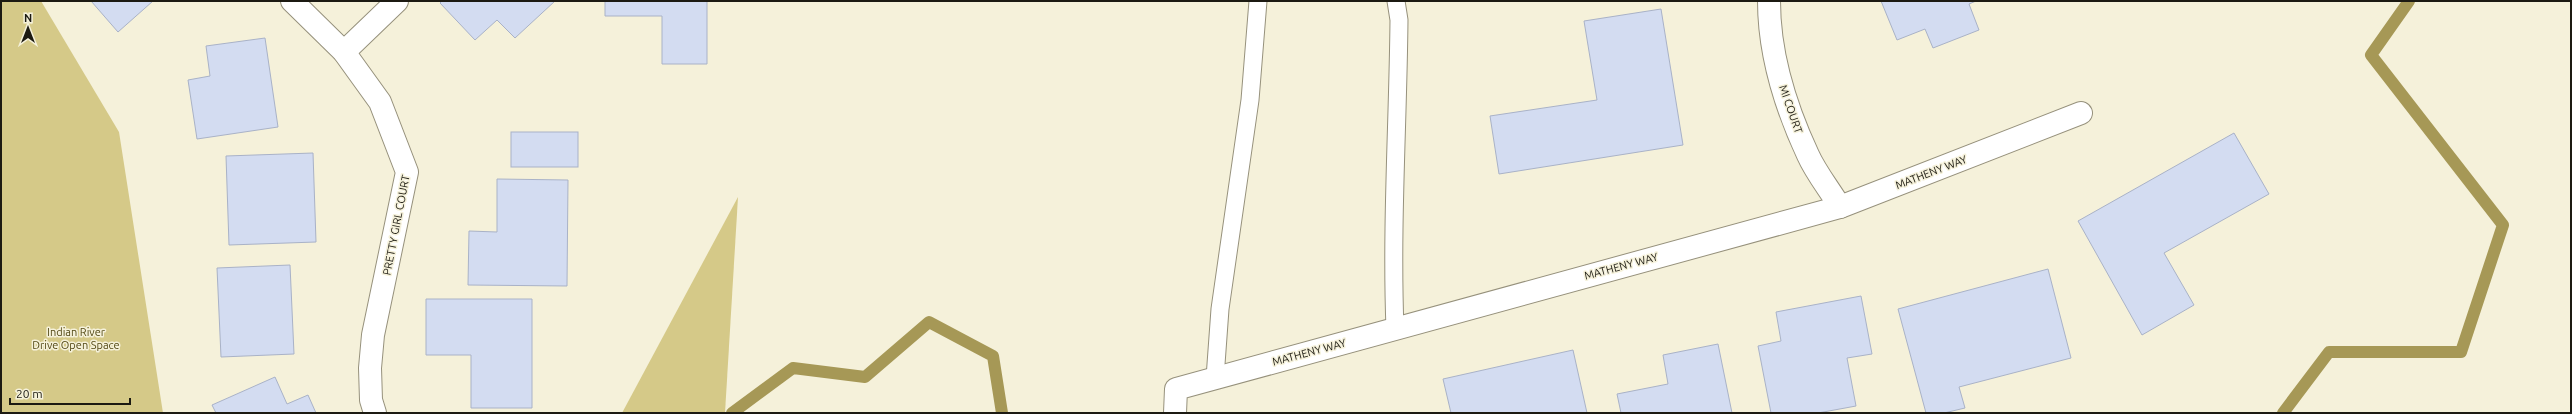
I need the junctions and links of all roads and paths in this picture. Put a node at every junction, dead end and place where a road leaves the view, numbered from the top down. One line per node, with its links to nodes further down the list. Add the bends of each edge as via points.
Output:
1 (292, 1): 6 (street, PRETTY GIRL COURT)
2 (397, 1): 6 (street)
3 (1258, 1): 10 (lane, via 1250,100 1220,309)
4 (1396, 1): 9 (lane, via 1399,20 1397,154 1392,263)
5 (1769, 1): 8 (street, MI COURT, via 1772,35 1785,97 1809,156)
6 (344, 52): 11 (street, PRETTY GIRL COURT, via 380,102 408,172 373,335 370,368)
7 (2081, 113): 8 (street, MATHENY WAY)
8 (1840, 207): 9 (street, MATHENY WAY)
9 (1395, 329): 10 (street, MATHENY WAY)
10 (1214, 378): 12 (street, MATHENY WAY, via 1176,389)
11 (375, 413)
12 (1175, 413)

